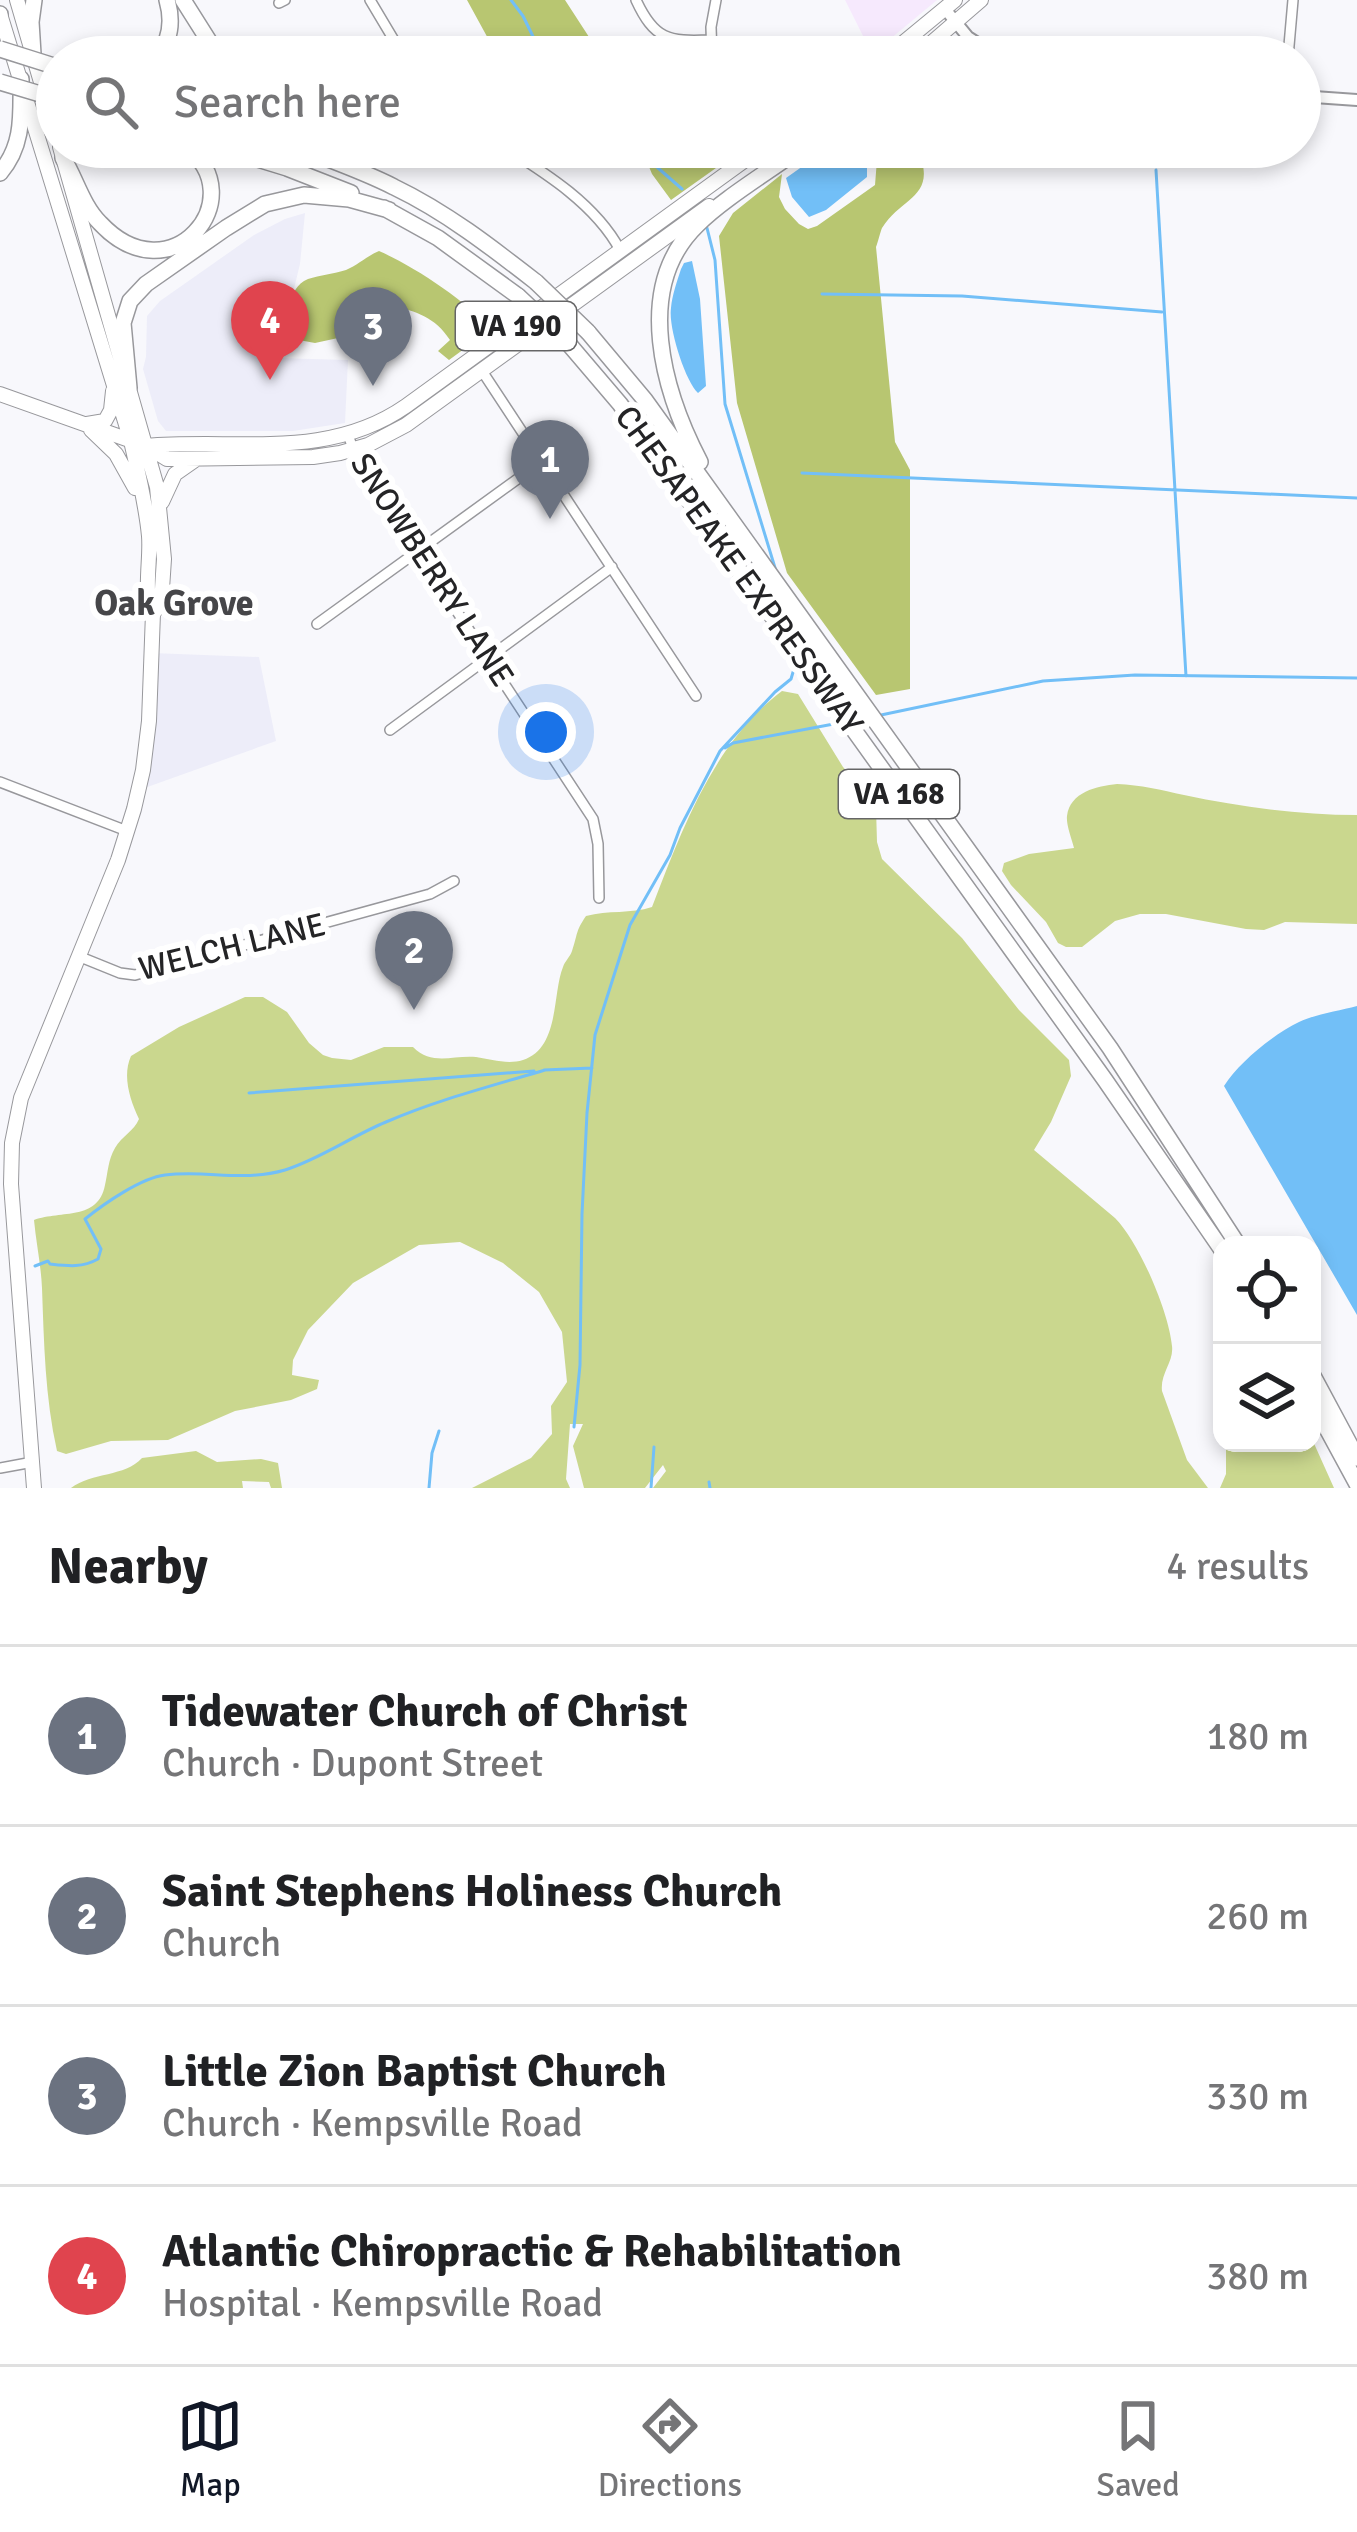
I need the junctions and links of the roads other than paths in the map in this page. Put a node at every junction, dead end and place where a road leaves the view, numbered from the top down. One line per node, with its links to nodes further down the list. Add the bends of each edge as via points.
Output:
1 (16, 0): 23 (main road)
2 (34, 0): 23 (highway)
3 (167, 0): 13 (highway)
4 (183, 0): 14 (highway)
5 (370, 0): 15 (street)
6 (636, 0): 16 (street)
7 (716, 0): 17 (street)
8 (981, 0): 12 (main road)
9 (1293, 0): 21 (street)
10 (950, 4): 12 (street); 18 (main road)
11 (0, 15): 26 (main road)
12 (955, 23): 19 (main road); 20 (street)
13 (169, 36)
14 (205, 36)
15 (391, 36)
16 (665, 36)
17 (711, 36)
18 (911, 36)
19 (940, 36)
20 (967, 36)
21 (1290, 36)
22 (0, 49): 25 (highway, bridge)
23 (34, 54): 24 (main road)
24 (36, 61)
25 (36, 61)
26 (21, 79): 31 (main road); 44 (highway, via 18,146)
27 (0, 82): 28 (highway, bridge)
28 (36, 93)
29 (1321, 97): 30 (street)
30 (1357, 100)
31 (36, 125)
32 (50, 168): 49 (main road)
33 (66, 168): 49 (main road)
34 (70, 168): 35 (highway, via 104,228 131,246 166,250 192,237 207,215)
35 (204, 168)
36 (287, 168): 45 (highway, CHESAPEAKE EXPRESSWAY / VA 168)
37 (350, 168): 43 (highway, CHESAPEAKE EXPRESSWAY / VA 168)
38 (354, 168): 43 (highway)
39 (536, 168): 46 (street, via 590,212)
40 (737, 168): 46 (main road, VA 190)
41 (740, 168): 47 (main road, VA 190)
42 (774, 168): 59 (highway, via 682,242 659,318 669,382 691,443)
43 (360, 172): 59 (highway, CHESAPEAKE EXPRESSWAY / VA 168, bridge, via 476,236 588,332)
44 (0, 173)
45 (389, 210): 49 (highway, via 304,195 265,204 226,228 130,301); 70 (highway, CHESAPEAKE EXPRESSWAY / VA 168, bridge, via 518,296 634,423)
46 (620, 250): 47 (main road); 53 (main road, VA 190)
47 (583, 297): 48 (main road, VA 190)
48 (482, 371): 53 (main road, VA 190, via 394,433); 55 (street)
49 (122, 387): 51 (main road, via 105,421); 52 (main road)
50 (0, 394): 51 (main road, VA 190)
51 (84, 425): 52 (main road, VA 190); 56 (main road)
52 (138, 443): 53 (main road, VA 190); 54 (main road, VA 190, via 167,459); 56 (main road)
53 (351, 443): 54 (main road, VA 190, via 313,457); 57 (street, SNOWBERRY LANE)
54 (195, 460): 56 (main road, via 175,474)
55 (541, 462): 57 (street); 58 (street)
56 (153, 509): 65 (main road, via 147,737)
57 (419, 552): 60 (street); 61 (street, SNOWBERRY LANE)
58 (612, 567): 61 (street); 62 (street)
59 (776, 581): 69 (highway, CHESAPEAKE EXPRESSWAY / VA 168, via 1121,1064)
60 (317, 624)
61 (488, 658): 63 (street); 67 (street, SNOWBERRY LANE, via 593,819)
62 (696, 696)
63 (390, 730)
64 (0, 782): 65 (street)
65 (128, 831): 68 (main road)
66 (454, 881): 68 (street, WELCH LANE, via 438,892 135,975)
67 (599, 898)
68 (78, 956): 74 (main road, via 20,1098 12,1144)
69 (1232, 1236)
70 (1213, 1237)
71 (1321, 1391): 73 (highway)
72 (1321, 1418): 76 (highway)
73 (1357, 1458)
74 (32, 1462): 75 (street); 77 (main road)
75 (0, 1468)
76 (1357, 1484)
77 (34, 1488)

